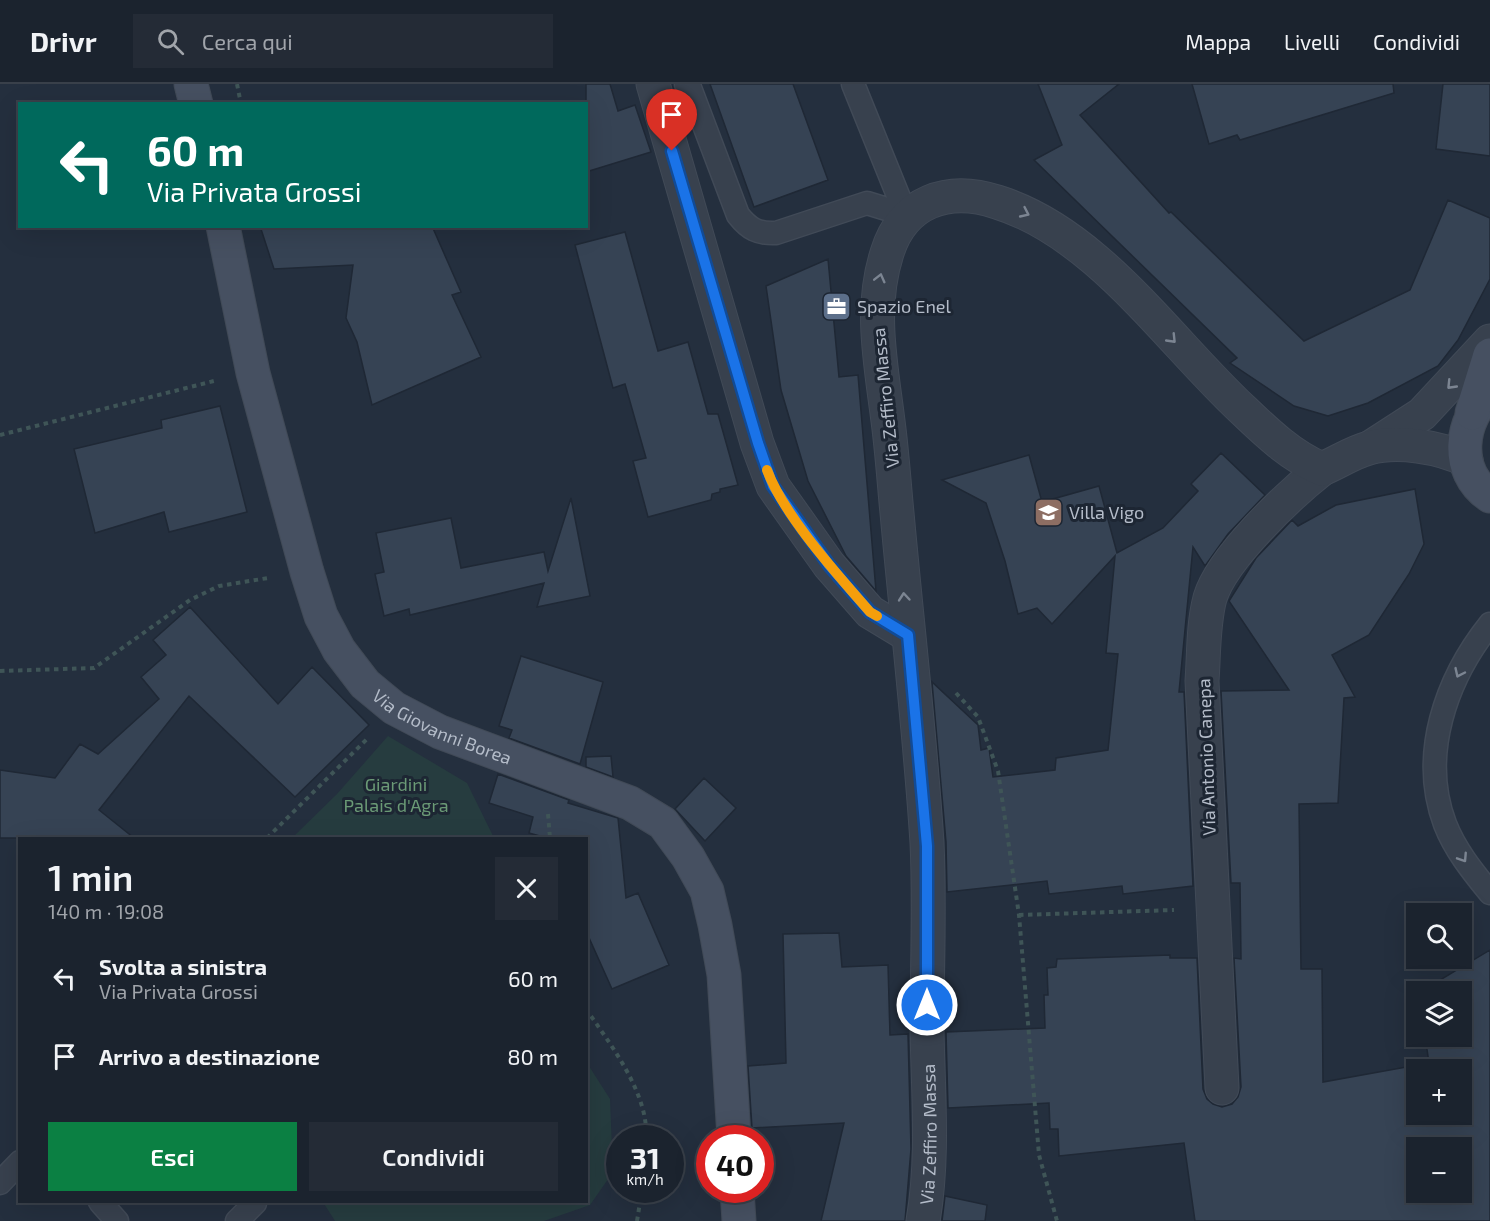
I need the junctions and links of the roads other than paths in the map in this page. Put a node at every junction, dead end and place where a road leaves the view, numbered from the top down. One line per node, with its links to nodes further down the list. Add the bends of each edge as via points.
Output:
1 (191, 84): 5 (main road)
2 (653, 84): 16 (street, via 773,486 829,565 870,612)
3 (686, 84): 6 (lane, via 738,215 747,226 762,234 776,233 867,203)
4 (853, 84): 6 (lane)
5 (196, 102)
6 (906, 215): 13 (street, one-way to 13, via 937,199 969,196 1005,205 1055,229 1112,277 1256,423 1307,463); 16 (street, Via Zeffiro Massa, one-way to 6, via 876,328 877,291 887,250)
7 (223, 228): 19 (main road, Via Giovanni Borea, via 253,373 307,572 321,616 339,651 365,684 394,708 440,732 630,803 663,823 707,891 715,925 724,975)
8 (1490, 341): 11 (street, one-way to 11, via 1422,414)
9 (1490, 355): 10 (main road)
10 (1481, 403): 12 (main road, via 1465,439)
11 (1369, 448): 12 (street, via 1417,447); 13 (street)
12 (1466, 460): 14 (main road, via 1474,480)
13 (1322, 469): 18 (street, Via Antonio Canepa, via 1301,485 1237,554 1218,578 1210,598 1202,681)
14 (1490, 496)
15 (1490, 624): 17 (lane, one-way to 17, via 1477,640 1450,692 1434,762 1434,785 1446,827 1471,870)
16 (908, 635): 28 (street, Via Zeffiro Massa, via 927,846 931,1124 929,1186)
17 (1490, 893)
18 (1222, 1088)
19 (733, 1125)
20 (18, 1164): 21 (lane)
21 (0, 1183)
22 (101, 1203): 25 (lane)
23 (255, 1203): 26 (lane)
24 (738, 1203): 27 (main road)
25 (117, 1221)
26 (237, 1221)
27 (739, 1221)
28 (923, 1221)

